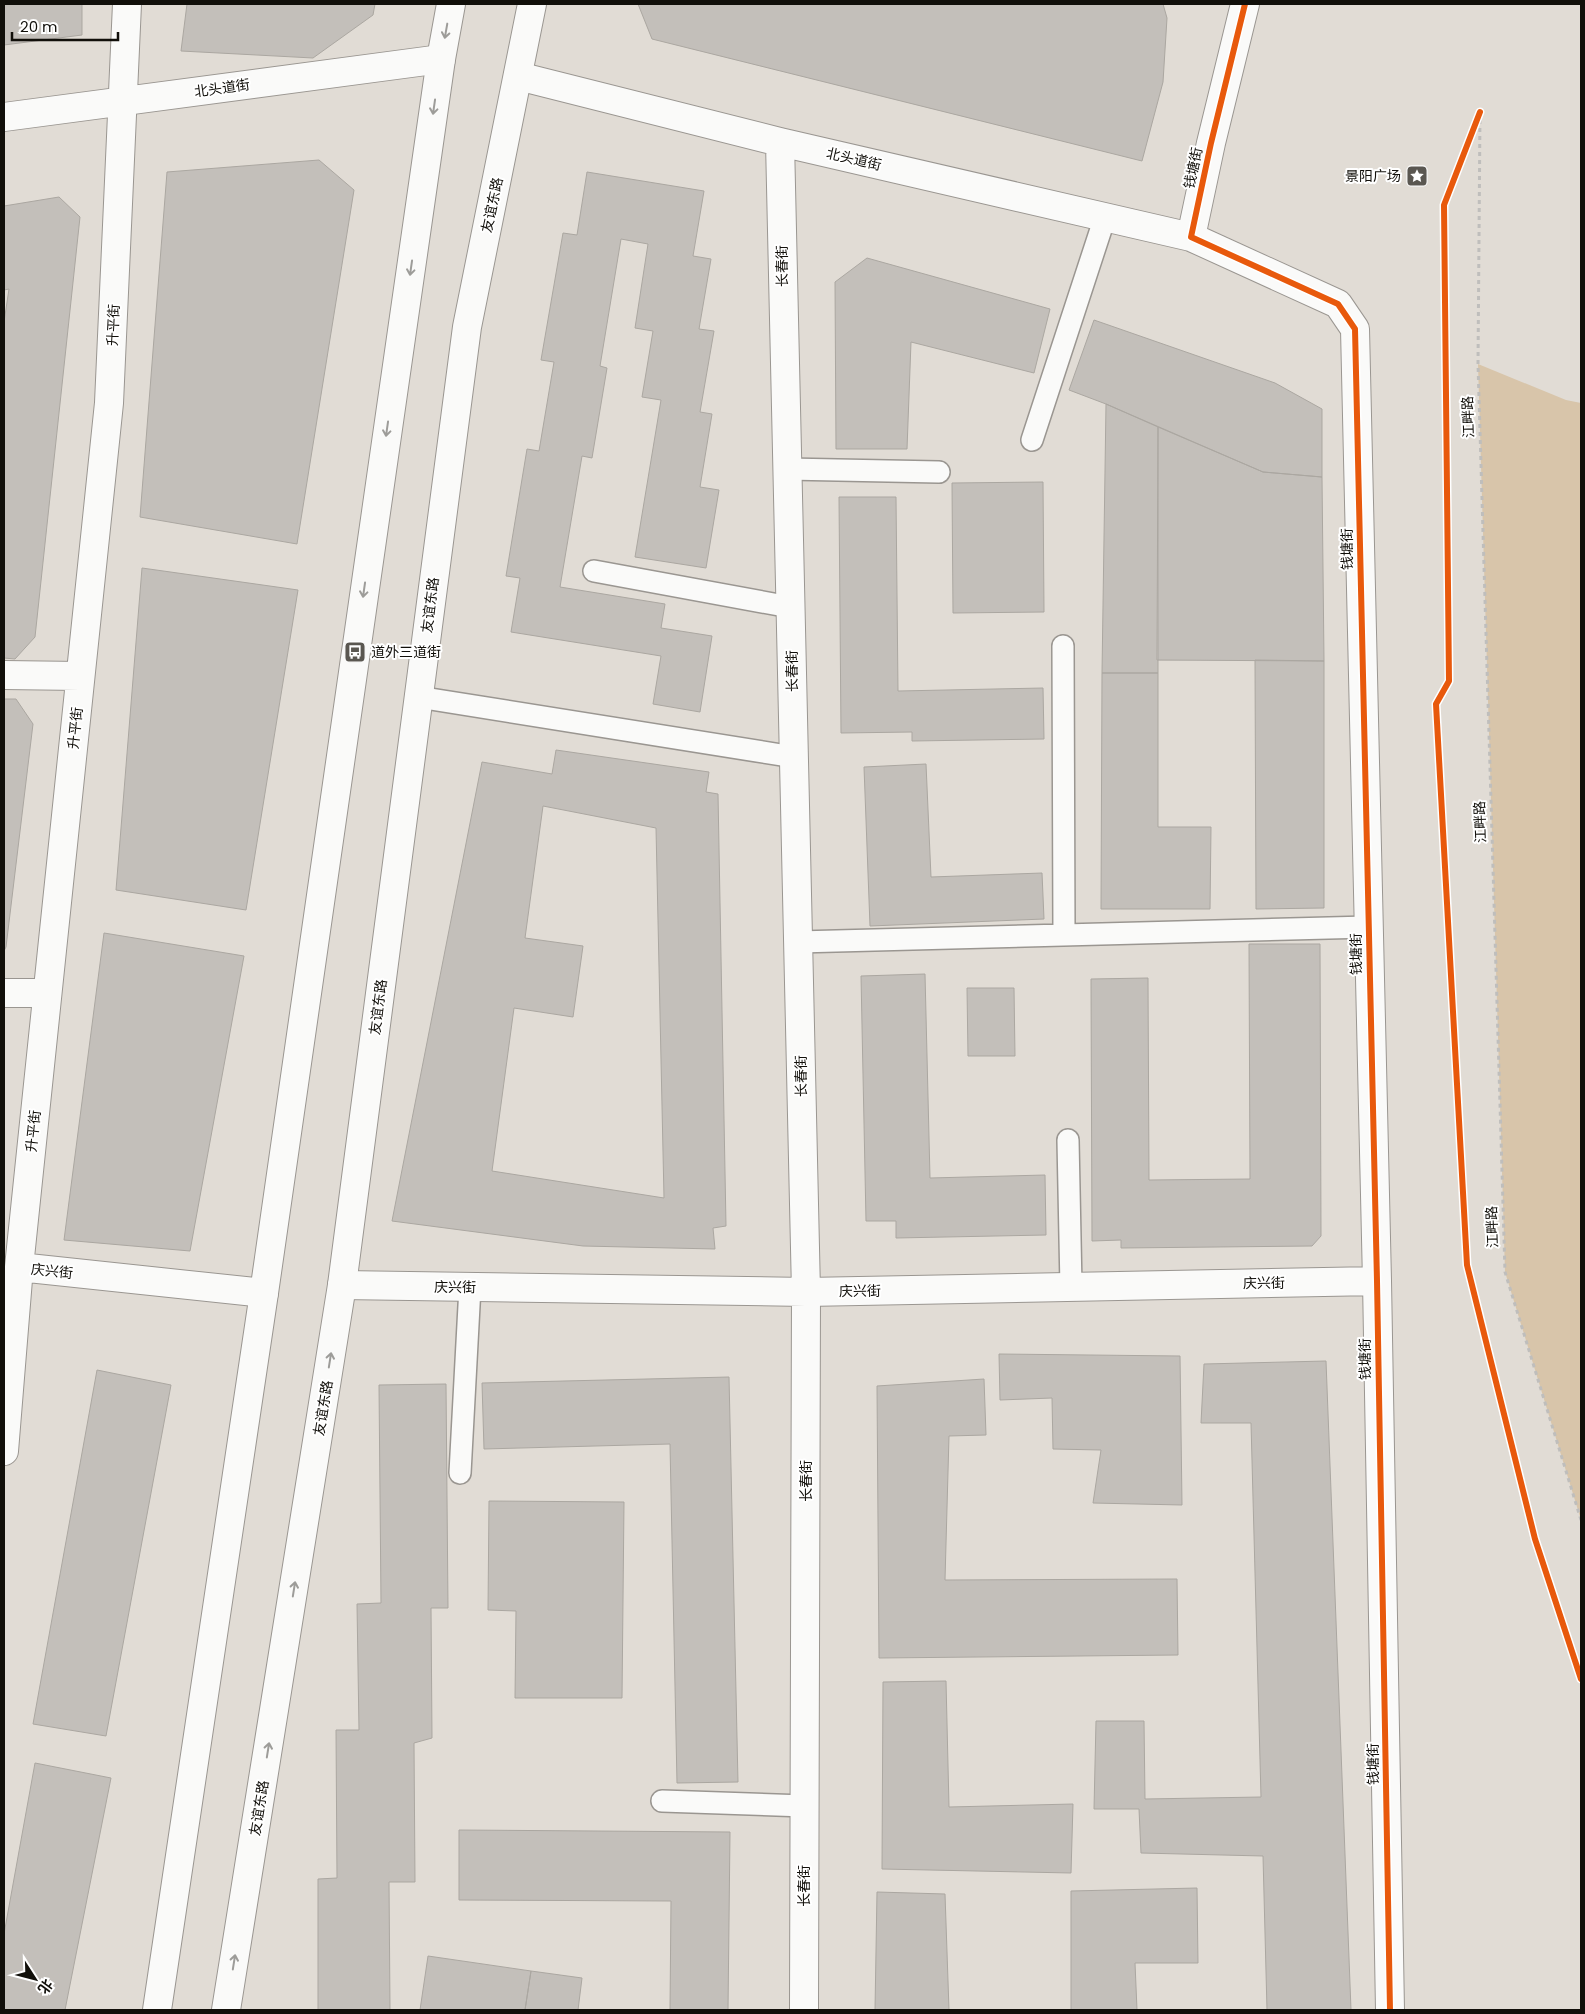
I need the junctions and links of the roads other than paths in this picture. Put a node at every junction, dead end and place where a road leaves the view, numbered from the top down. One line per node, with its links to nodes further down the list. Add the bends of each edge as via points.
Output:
1 (127, 4): 7 (main road, 升平街)
2 (451, 4): 5 (main road, one-way to 5)
3 (532, 4): 6 (main road, 友谊东路)
4 (1245, 4): 11 (main road, 钱塘街)
5 (441, 59): 7 (main road, 北头道街); 34 (main road, one-way to 34)
6 (518, 76): 9 (main road, 北头道街); 20 (main road, 友谊东路, via 467,327)
7 (123, 101): 8 (main road, 北头道街); 19 (main road, 升平街, via 109,403)
8 (4, 117)
9 (780, 142): 10 (main road, 北头道街); 13 (main road, 长春街)
10 (1105, 217): 11 (main road, 北头道街); 12 (lane)
11 (1190, 237): 22 (main road, 钱塘街, via 1338,304 1355,329)
12 (1032, 440)
13 (787, 469): 14 (lane); 16 (main road, 长春街)
14 (939, 472)
15 (594, 571): 16 (lane)
16 (790, 607): 21 (main road, 长春街)
17 (1063, 646): 23 (lane)
18 (4, 675): 19 (main road)
19 (80, 676): 26 (main road, 升平街)
20 (418, 696): 21 (lane); 30 (main road, 友谊东路)
21 (794, 757): 24 (main road, 长春街)
22 (1368, 927): 23 (lane); 29 (main road, 钱塘街)
23 (1064, 935): 24 (lane)
24 (798, 942): 33 (main road, 长春街)
25 (4, 993): 26 (main road)
26 (47, 993): 28 (main road, 升平街)
27 (1068, 1140): 32 (lane)
28 (19, 1267): 34 (main road, 庆兴街); 35 (main road, 升平街)
29 (1377, 1281): 32 (main road, 庆兴街); 42 (main road, 钱塘街)
30 (342, 1285): 31 (main road, 庆兴街); 40 (main road, 友谊东路, one-way to 30)
31 (470, 1287): 33 (main road, 庆兴街); 36 (lane)
32 (1071, 1287): 33 (main road, 庆兴街)
33 (806, 1292): 38 (main road, 长春街)
34 (264, 1293): 39 (main road)
35 (4, 1440)
36 (460, 1473)
37 (662, 1801): 38 (lane)
38 (805, 1806): 41 (main road, 长春街)
39 (156, 2010)
40 (226, 2010)
41 (804, 2010)
42 (1390, 2010)

